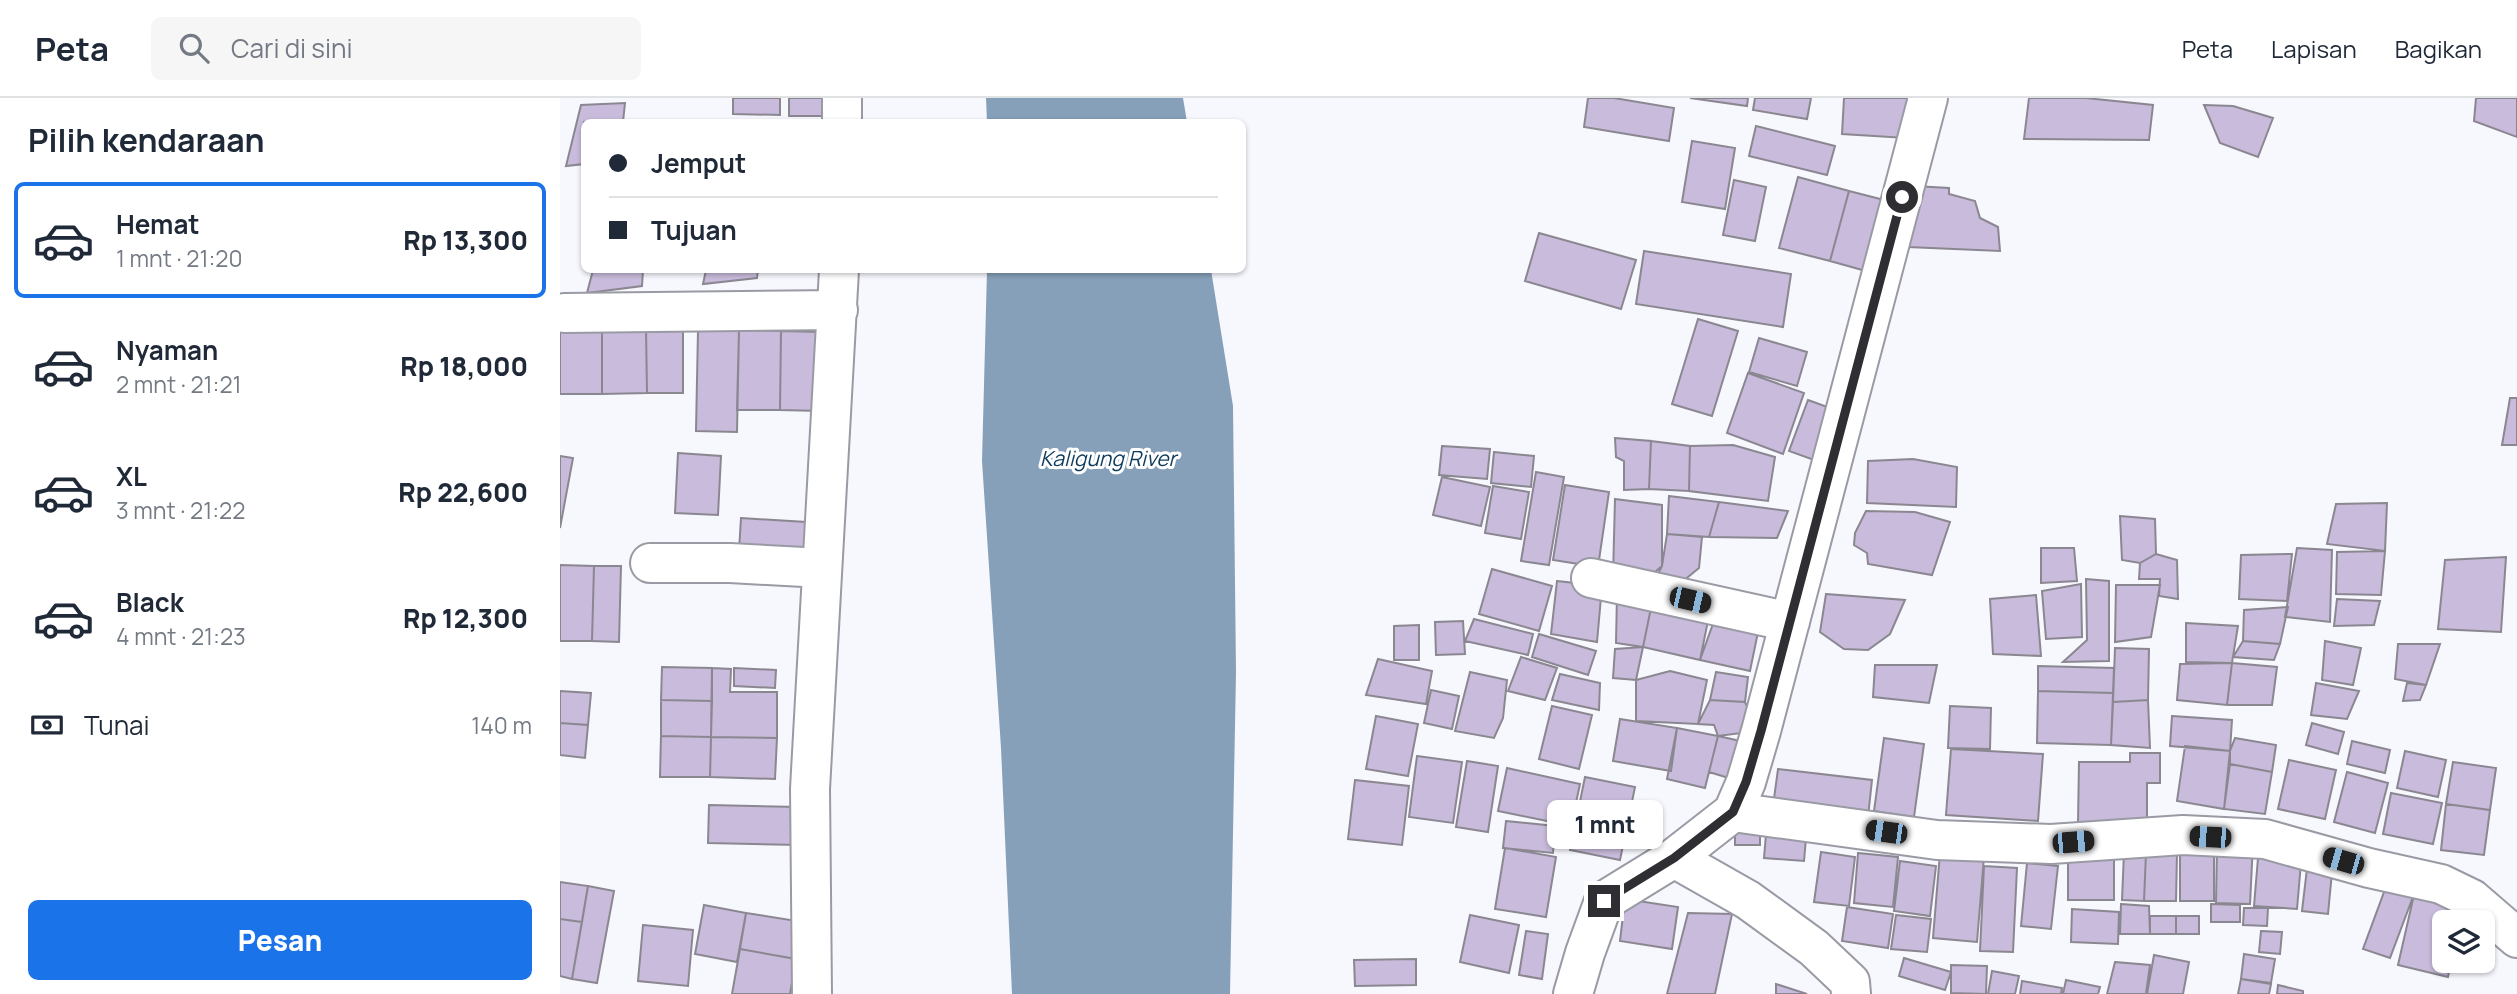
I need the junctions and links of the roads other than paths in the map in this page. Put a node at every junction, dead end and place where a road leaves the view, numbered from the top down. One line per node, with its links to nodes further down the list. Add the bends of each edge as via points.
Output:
1 (842, 98): 3 (street)
2 (1928, 98): 10 (street)
3 (842, 119)
4 (839, 273): 5 (street)
5 (838, 310): 6 (street); 8 (street)
6 (564, 313)
7 (650, 563): 8 (street)
8 (822, 568): 14 (street, via 810,789)
9 (1591, 578): 10 (street)
10 (1790, 622): 11 (street, via 1758,744)
11 (1733, 812): 12 (street); 13 (street, via 1937,840 2051,844 2183,835 2265,839 2441,884 2472,899)
12 (1674, 858): 15 (street, via 1604,901); 16 (street, via 1748,900 1814,948 1850,982)
13 (2517, 938)
14 (811, 994)
15 (1573, 994)
16 (1852, 994)

